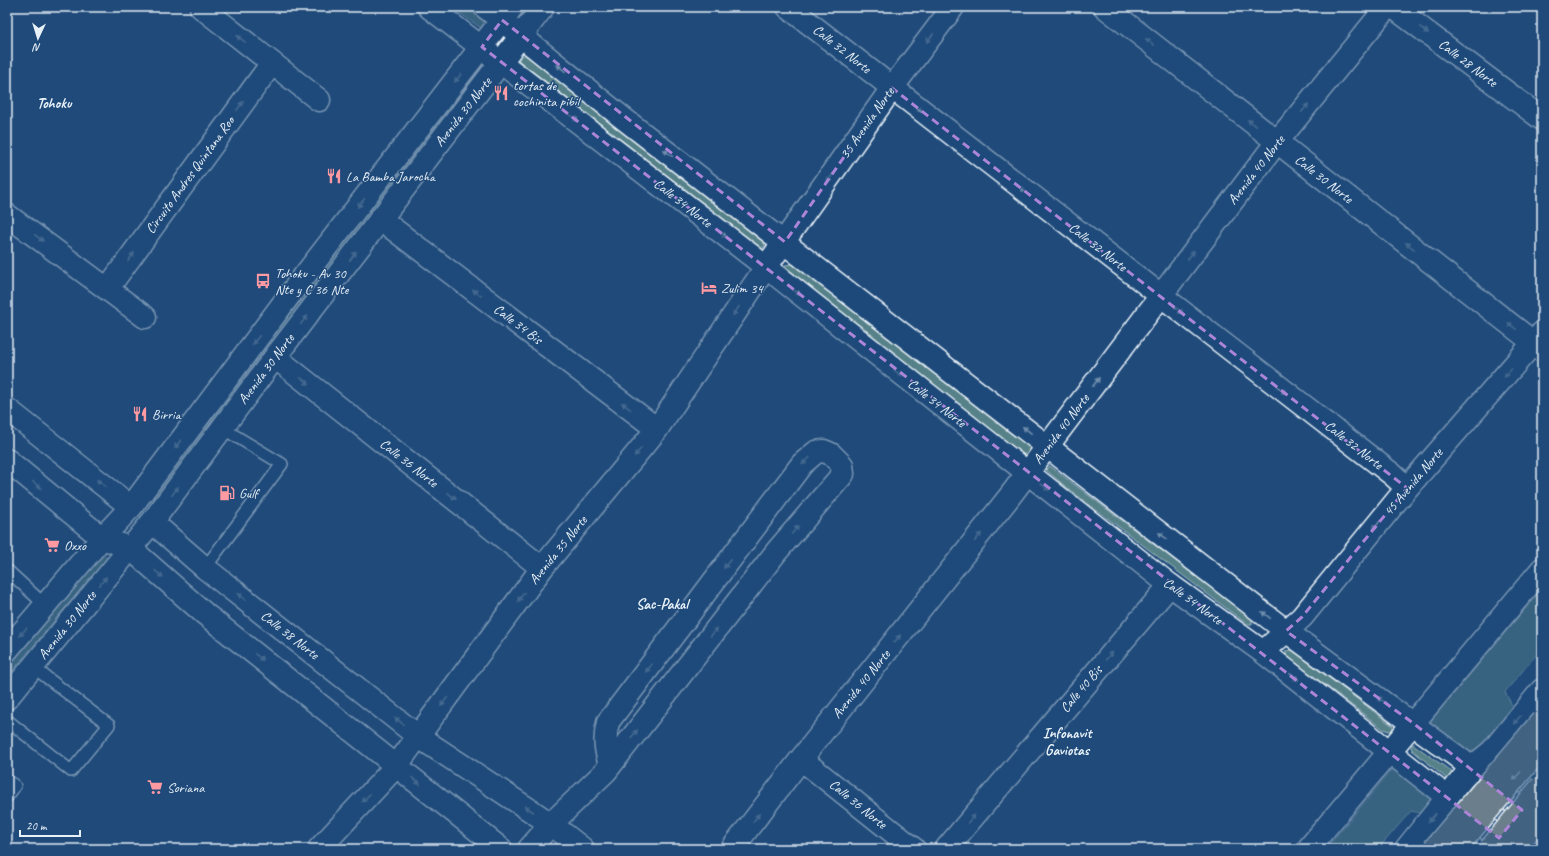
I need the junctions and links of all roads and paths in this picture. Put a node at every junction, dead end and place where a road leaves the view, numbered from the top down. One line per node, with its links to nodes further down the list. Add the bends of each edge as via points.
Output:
1 (201, 7): 14 (street, one-way to 1)
2 (429, 7): 12 (street, Calle 34 Norte)
3 (485, 7): 10 (street)
4 (543, 7): 11 (street, Avenida 30 Norte)
5 (788, 7): 15 (street, Calle 32 Norte)
6 (953, 7): 15 (street, 35 Avenida Norte, one-way to 15)
7 (1105, 7): 18 (street, Calle 30 Norte, one-way to 7)
8 (1387, 7): 18 (street, Avenida 40 Norte, one-way to 8)
9 (1393, 7): 17 (street, Calle 28 Norte, one-way to 17)
10 (507, 14): 11 (street); 12 (street, Avenida 30 Norte)
11 (521, 36): 13 (street, Avenida 30 Norte); 21 (street, one-way to 11, via 624,119)
12 (482, 47): 13 (street, Calle 34 Norte); 35 (street, Avenida 30 Norte, one-way to 35, via 288,297)
13 (501, 62): 20 (street, Avenida 30 Norte); 22 (street, Calle 34 Norte, one-way to 22)
14 (272, 63): 16 (street); 23 (street, Circuito Andres Quintana Roo, one-way to 14)
15 (892, 88): 21 (street, 35 Avenida Norte, one-way to 21); 24 (street, Calle 32 Norte, one-way to 24)
16 (318, 100)
17 (1542, 119)
18 (1276, 143): 24 (street, Avenida 40 Norte, one-way to 18); 26 (street, Calle 30 Norte, one-way to 18)
19 (7, 215): 23 (street, one-way to 23)
20 (380, 219): 27 (street, Avenida 30 Norte, one-way to 20); 30 (street, Calle 34 Bis, one-way to 20)
21 (785, 242): 22 (street, Avenida 35 Norte); 31 (street, one-way to 21)
22 (766, 267): 30 (street, Avenida 35 Norte, one-way to 30); 33 (street, Calle 34 Norte, one-way to 33)
23 (108, 288): 25 (street)
24 (1160, 296): 31 (street, Avenida 40 Norte, one-way to 24); 34 (street, Calle 32 Norte, one-way to 34)
25 (145, 317)
26 (1539, 342): 34 (street, 45 Avenida Norte, one-way to 34)
27 (275, 357): 29 (street, Avenida 30 Norte); 40 (street, Calle 36 Norte, one-way to 40)
28 (7, 409): 35 (street, Calle 38 Norte, one-way to 28)
29 (222, 428): 36 (street, Avenida 30 Norte, one-way to 29); 39 (lane, via 282,464)
30 (657, 429): 40 (street, Avenida 35 Norte, one-way to 40)
31 (1048, 446): 33 (street, Avenida 40 Norte); 45 (street, one-way to 31)
32 (7, 460): 37 (street, one-way to 37)
33 (1027, 474): 43 (street, Calle 34 Norte, one-way to 43); 57 (street, Avenida 40 Norte, one-way to 33)
34 (1407, 488): 45 (street, 45 Avenida Norte, one-way to 45, via 1302,617)
35 (131, 507): 36 (street, Calle 38 Norte); 37 (street, Avenida 30 Norte)
36 (152, 522): 38 (street, Avenida 30 Norte); 39 (street, Calle 38 Norte)
37 (102, 538): 38 (street); 44 (street, Avenida 30 Norte)
38 (130, 548): 48 (street, Avenida 30 Norte, one-way to 38); 58 (street, one-way to 58, via 205,614)
39 (205, 568): 54 (street, Calle 38 Norte, one-way to 39)
40 (542, 568): 54 (street, Avenida 35 Norte, one-way to 54)
41 (1542, 569): 53 (street)
42 (7, 570): 44 (lane)
43 (1170, 585): 47 (street, Calle 34 Norte); 75 (street, Calle 40 Bis, one-way to 43)
44 (46, 606): 46 (street, Avenida 30 Norte, one-way to 46)
45 (1286, 631): 47 (street, 45 Avenida Norte); 53 (street, one-way to 45)
46 (7, 649)
47 (1263, 652): 56 (street, Calle 34 Norte, one-way to 56)
48 (33, 667): 50 (street, Avenida 30 Norte); 51 (lane, via 109,725 71,771)
49 (1542, 690): 60 (street, one-way to 60, via 1492,751)
50 (7, 698)
51 (7, 720)
52 (1542, 721): 78 (highway, bridge)
53 (1413, 723): 56 (street); 60 (street)
54 (419, 737): 58 (street, Avenida 35 Norte); 66 (street, Calle 38 Norte, one-way to 54)
55 (1542, 746): 79 (highway, one-way to 79, bridge)
56 (1389, 752): 64 (street, Calle 34 Norte); 76 (street)
57 (801, 759): 73 (street, Avenida 40 Norte, one-way to 57); 74 (street, Calle 36 Norte)
58 (397, 765): 69 (street, Avenida 35 Norte, one-way to 69); 70 (street, one-way to 70)
59 (610, 765): 59 (street, one-way to 59, via 777,551 843,474 842,465 831,454 824,451 816,452 802,464 608,722 605,750); 66 (street)
60 (1471, 768): 64 (street); 67 (street)
61 (7, 780): 63 (lane, via 15,786)
62 (1542, 786): 80 (highway, bridge)
63 (7, 797)
64 (1447, 797): 77 (street, one-way to 77); 81 (street, Calle 34 Norte)
65 (1542, 815): 81 (highway, bridge)
66 (551, 824): 71 (street); 72 (street, Calle 38 Norte)
67 (1542, 827)
68 (1542, 835): 82 (street)
69 (319, 849)
70 (501, 849)
71 (529, 849)
72 (583, 849)
73 (732, 849)
74 (914, 849)
75 (946, 849)
76 (1308, 849)
77 (1406, 849)
78 (1434, 849)
79 (1455, 849)
80 (1490, 849)
81 (1513, 849)
82 (1531, 849)

